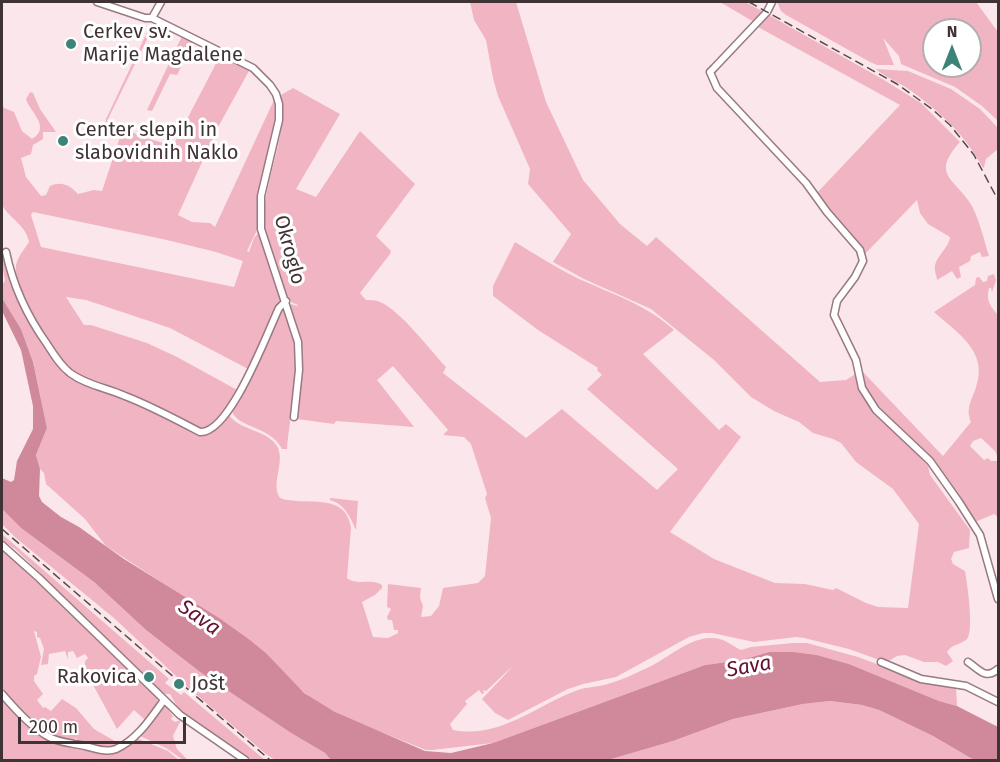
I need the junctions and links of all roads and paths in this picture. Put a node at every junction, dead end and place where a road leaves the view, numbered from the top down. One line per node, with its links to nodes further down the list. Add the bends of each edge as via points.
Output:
1 (97, 2): 4 (street, Okroglo)
2 (161, 2): 4 (street)
3 (770, 4): 9 (street, via 767,12 710,72 711,77 860,250 863,261 837,301 834,315 856,360 862,388 876,410 936,469 980,535)
4 (152, 18): 6 (street, Okroglo, via 253,69 276,94 279,120 261,195 261,229)
5 (6, 252): 6 (street, via 25,311 56,359 70,372 88,384 174,417 200,432 211,430 229,411)
6 (286, 301): 7 (street, Okroglo, via 299,352)
7 (294, 417)
8 (2, 545): 14 (street)
9 (999, 599)
10 (880, 662): 15 (street, via 921,679 966,686)
11 (968, 662): 12 (street, via 988,675)
12 (999, 669)
13 (2, 694): 14 (street, via 49,737 106,751 131,740)
14 (164, 700): 16 (street, via 180,716)
15 (999, 702)
16 (245, 760)

